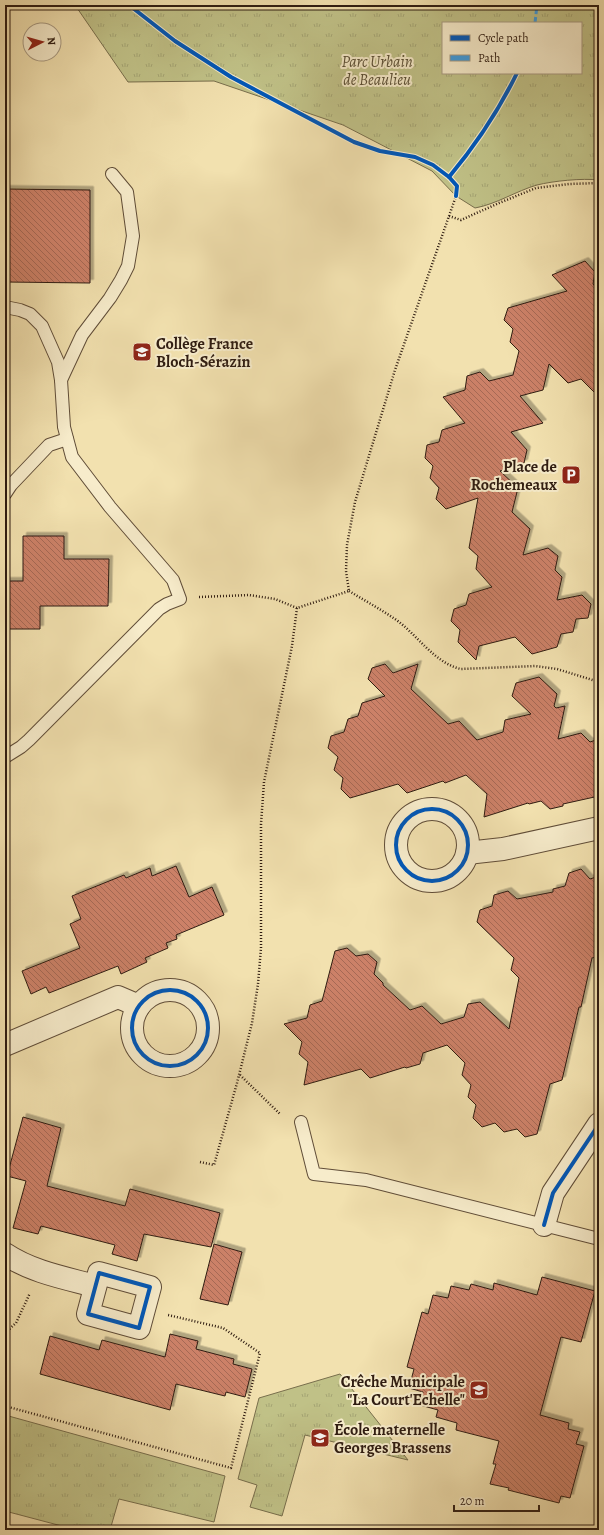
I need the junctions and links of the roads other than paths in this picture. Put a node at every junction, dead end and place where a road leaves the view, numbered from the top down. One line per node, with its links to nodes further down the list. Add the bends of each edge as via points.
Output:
1 (112, 174): 3 (lane, via 127,192 133,236 128,266 110,298 82,334)
2 (5, 307): 3 (lane, via 30,314 42,326 58,362)
3 (61, 380): 4 (lane)
4 (67, 439): 5 (lane, via 50,445); 6 (lane, via 72,457 110,507 173,580 180,600 159,608 21,748)
5 (5, 494)
6 (5, 757)
7 (599, 828): 8 (street, via 502,849)
8 (467, 853)
9 (139, 1006): 10 (street, via 118,997)
10 (5, 1045)
11 (301, 1122): 13 (lane, via 314,1174 366,1180)
12 (599, 1124): 13 (street, via 553,1193)
13 (544, 1225): 14 (lane)
14 (599, 1239)
15 (5, 1254): 16 (street, via 40,1271)
16 (95, 1286): 16 (street, via 88,1314 139,1328 150,1287 99,1273)

